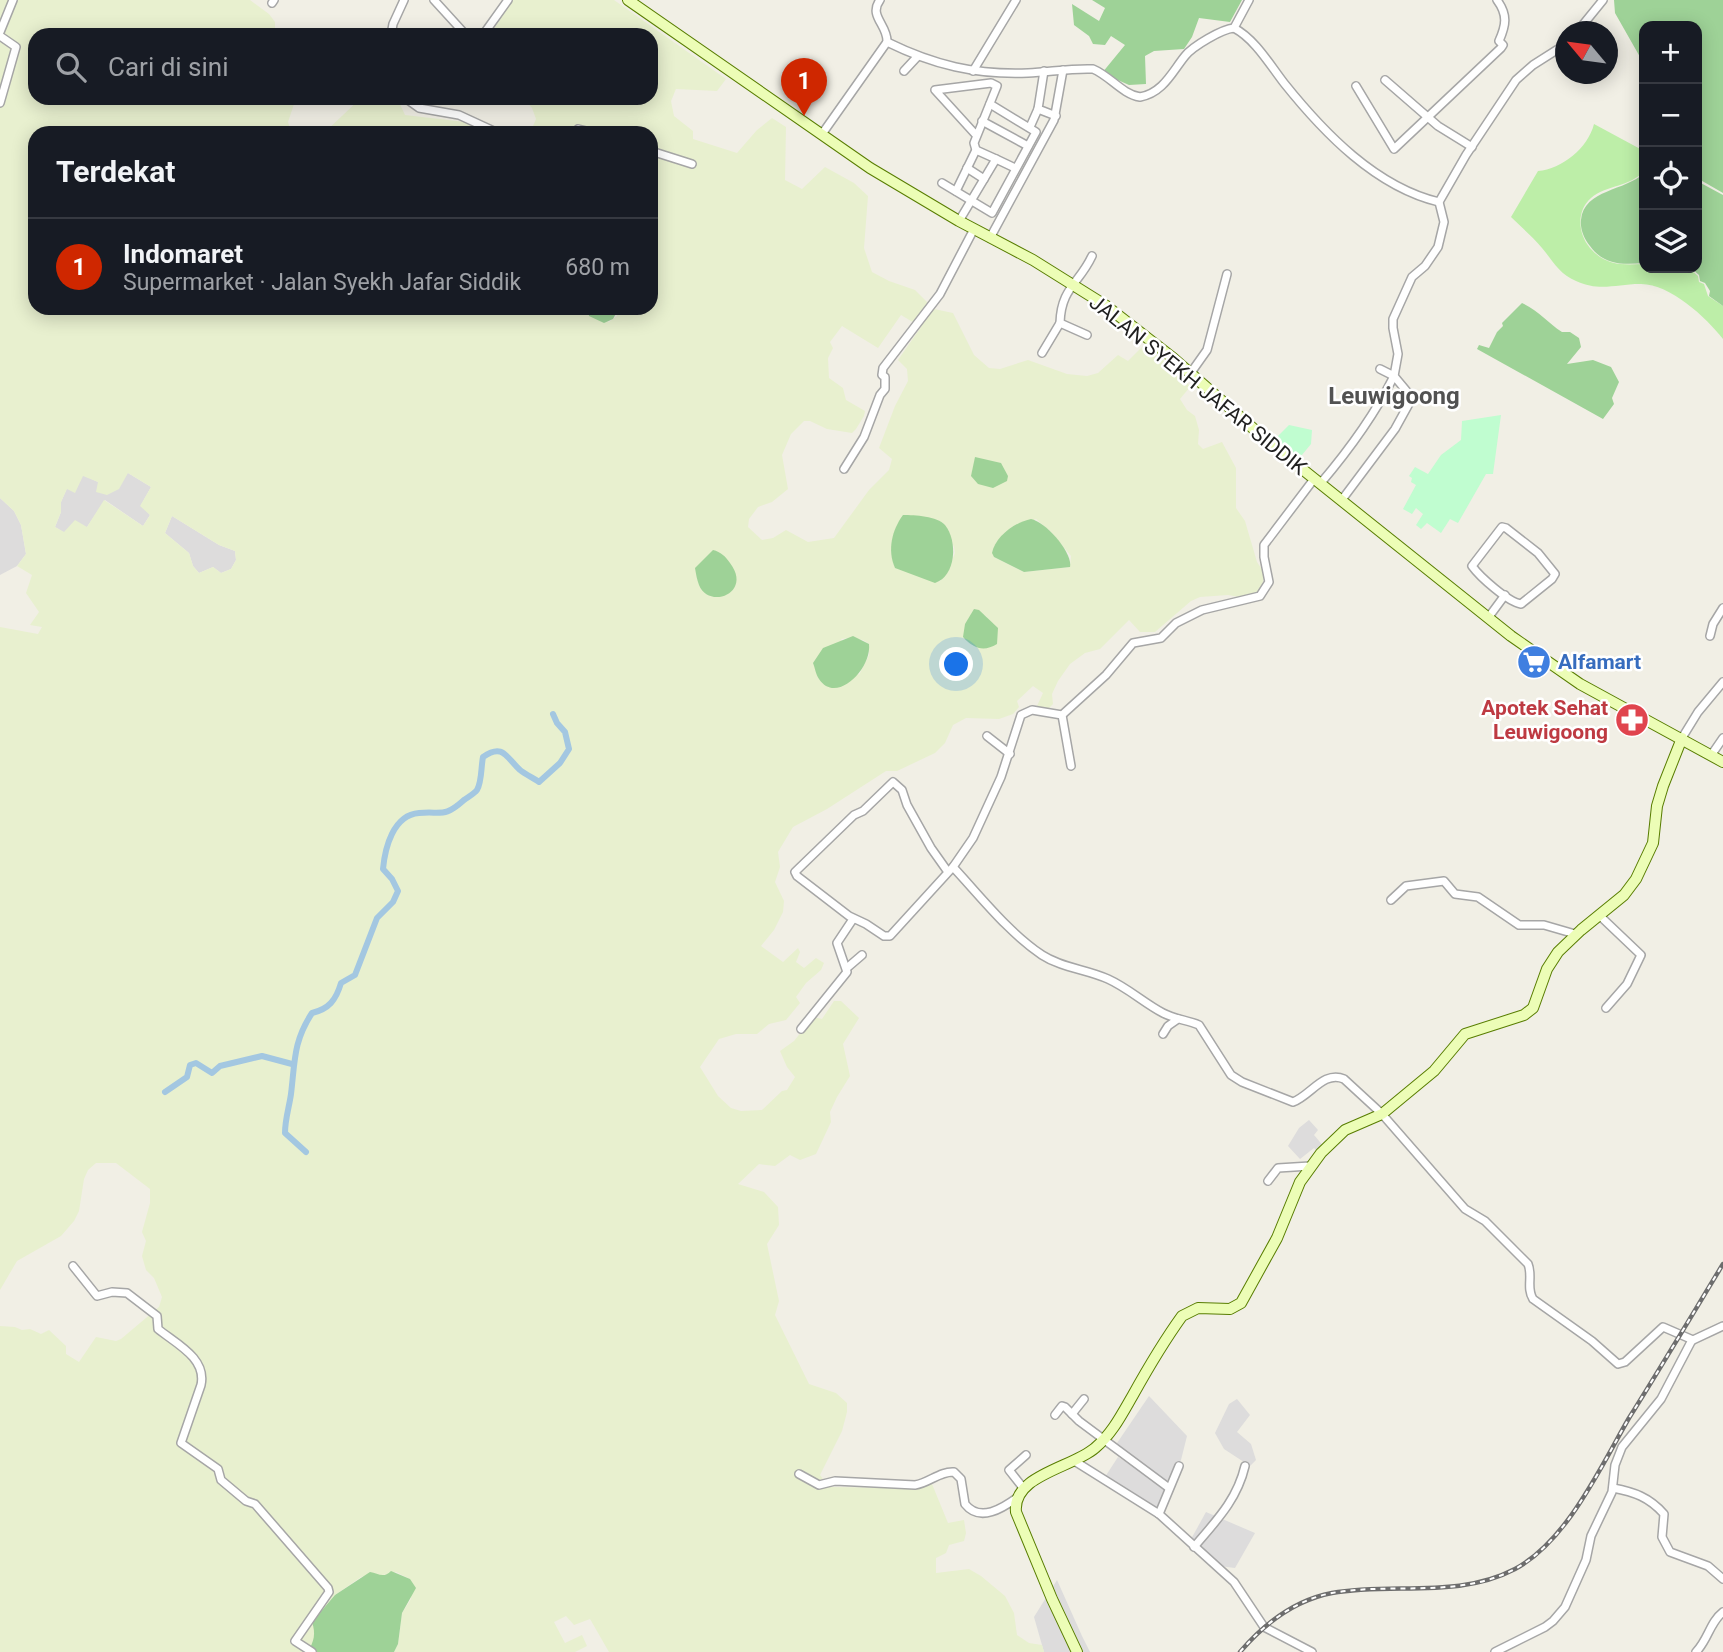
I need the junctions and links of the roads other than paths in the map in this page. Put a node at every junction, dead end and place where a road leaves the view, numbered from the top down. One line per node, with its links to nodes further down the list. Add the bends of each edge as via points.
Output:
1 (13, 0): 16 (street)
2 (404, 0): 12 (street)
3 (434, 0): 13 (street)
4 (508, 0): 14 (street)
5 (628, 0): 35 (main road, JALAN SYEKH JAFAR SIDDIK)
6 (880, 0): 17 (street, via 876,14)
7 (1016, 0): 22 (street)
8 (1249, 0): 15 (street)
9 (1497, 0): 31 (street, via 1506,23 1499,41 1503,45)
10 (1603, 0): 11 (street)
11 (1586, 21)
12 (392, 28)
13 (460, 28)
14 (488, 28)
15 (1234, 28): 20 (street, via 1188,52 1167,80 1145,96 1135,96 1093,69); 49 (street, via 1251,41 1342,146 1408,193)
16 (0, 34): 26 (street, via 16,47)
17 (887, 42): 19 (street); 35 (street)
18 (1555, 51): 38 (street, via 1516,80)
19 (917, 57): 21 (street); 22 (street)
20 (1063, 69): 23 (street); 30 (street)
21 (904, 71)
22 (973, 71): 23 (street)
23 (1044, 71): 29 (street)
24 (1385, 80): 31 (street)
25 (1356, 86): 31 (street, via 1394,149)
26 (0, 103)
27 (990, 104): 32 (street); 34 (street); 36 (street, via 994,83 935,90)
28 (415, 105): 33 (street)
29 (1038, 109): 30 (street); 34 (street)
30 (1056, 116): 52 (street)
31 (1427, 117): 38 (street)
32 (982, 121): 36 (street); 37 (street)
33 (483, 126)
34 (1030, 127): 37 (street, via 1036,133)
35 (822, 134): 50 (main road, JALAN SYEKH JAFAR SIDDIK)
36 (976, 135): 39 (street)
37 (1028, 146): 44 (street)
38 (1472, 148): 49 (street)
39 (976, 150): 41 (street); 43 (street)
40 (658, 153): 42 (street)
41 (996, 159): 44 (street); 45 (street)
42 (692, 164)
43 (967, 168): 45 (street); 47 (street)
44 (1015, 168): 48 (street, via 992,213)
45 (984, 179): 48 (street)
46 (942, 183): 47 (street)
47 (956, 191): 48 (street)
48 (972, 202): 50 (street)
49 (1439, 202): 61 (street, via 1444,222 1438,247 1412,277 1394,319 1398,354)
50 (959, 221): 51 (main road, JALAN SYEKH JAFAR SIDDIK)
51 (974, 229): 52 (main road, JALAN SYEKH JAFAR SIDDIK); 62 (street, via 940,294 883,368 886,389)
52 (990, 238): 55 (main road, JALAN SYEKH JAFAR SIDDIK)
53 (1093, 256): 55 (street)
54 (1227, 274): 60 (street, via 1207,350)
55 (1073, 284): 56 (street, via 1062,302); 60 (main road, JALAN SYEKH JAFAR SIDDIK, via 1123,318)
56 (1060, 323): 57 (street); 58 (street)
57 (1087, 335)
58 (1042, 353)
59 (1380, 369): 61 (street)
60 (1190, 374): 63 (main road, JALAN SYEKH JAFAR SIDDIK)
61 (1394, 376): 63 (street, via 1368,424); 64 (street, via 1410,402)
62 (844, 469)
63 (1317, 482): 64 (main road, JALAN SYEKH JAFAR SIDDIK); 70 (street, via 1265,545 1269,582 1260,596 1202,610 1161,638 1133,643)
64 (1341, 501): 67 (main road, JALAN SYEKH JAFAR SIDDIK)
65 (1505, 596): 65 (street, via 1521,604 1555,574 1538,552 1502,527 1472,566); 67 (street)
66 (1723, 608): 68 (street)
67 (1488, 618): 72 (main road, JALAN SYEKH JAFAR SIDDIK, via 1557,670)
68 (1710, 636)
69 (1723, 682): 72 (street)
70 (1062, 715): 74 (street, via 1024,712); 77 (street)
71 (987, 736): 74 (street)
72 (1682, 738): 75 (main road, JALAN SYEKH JAFAR SIDDIK); 80 (main road, via 1657,806 1648,854 1624,895)
73 (1723, 738): 75 (street)
74 (1010, 754): 78 (street, via 973,838)
75 (1712, 754): 76 (main road, JALAN SYEKH JAFAR SIDDIK)
76 (1723, 762)
77 (1071, 766)
78 (951, 869): 81 (street, via 890,936); 81 (street, via 931,848 902,790 891,783 795,872); 86 (street, via 1040,954 1119,984)
79 (1391, 900): 82 (street, via 1406,886 1444,881 1453,893 1478,897 1515,923)
80 (1599, 915): 82 (main road); 85 (street, via 1641,955 1628,984)
81 (853, 919): 84 (street, via 836,943)
82 (1575, 934): 89 (main road, via 1552,961 1530,1011 1465,1034 1434,1071)
83 (862, 955): 84 (street)
84 (848, 967): 87 (street)
85 (1606, 1008)
86 (1178, 1019): 88 (street); 89 (street, via 1199,1025 1226,1070 1242,1083 1293,1102 1329,1078 1341,1077)
87 (801, 1029)
88 (1163, 1034)
89 (1382, 1114): 90 (main road, via 1345,1130); 94 (street, via 1465,1209 1485,1221 1528,1264 1533,1299 1592,1340 1613,1361 1623,1364 1662,1327)
90 (1310, 1166): 91 (street, via 1278,1168); 98 (main road, via 1278,1238 1241,1303 1230,1309 1198,1308 1182,1316)
91 (1268, 1181)
92 (74, 1266): 111 (street, via 98,1297 127,1293 157,1316 158,1329 184,1346 200,1368 201,1385 181,1443 255,1504 328,1588 295,1640)
93 (1723, 1326): 94 (street)
94 (1692, 1340): 105 (street, via 1661,1399 1622,1447)
95 (1084, 1399): 96 (street)
96 (1072, 1413): 97 (street, via 1062,1406); 98 (street)
97 (1055, 1415)
98 (1105, 1439): 100 (main road); 104 (street)
99 (1026, 1455): 106 (street, via 1009,1470)
100 (1076, 1462): 106 (main road, via 1039,1477); 107 (street)
101 (1179, 1466): 104 (street)
102 (1245, 1466): 108 (street, via 1234,1499)
103 (799, 1474): 106 (street, via 818,1485 835,1481 915,1485 954,1472 961,1479 965,1504 976,1512 998,1511)
104 (1169, 1488): 107 (street)
105 (1613, 1488): 109 (street, via 1649,1499 1664,1514 1662,1537 1670,1552 1708,1566); 114 (street, via 1560,1615)
106 (1021, 1493): 112 (main road, via 1016,1512)
107 (1159, 1514): 108 (street)
108 (1194, 1547): 113 (street, via 1234,1582 1264,1627)
109 (1723, 1579)
110 (1723, 1612): 115 (street)
111 (312, 1652)
112 (1077, 1652)
113 (1312, 1652)
114 (1495, 1652)
115 (1696, 1652)

